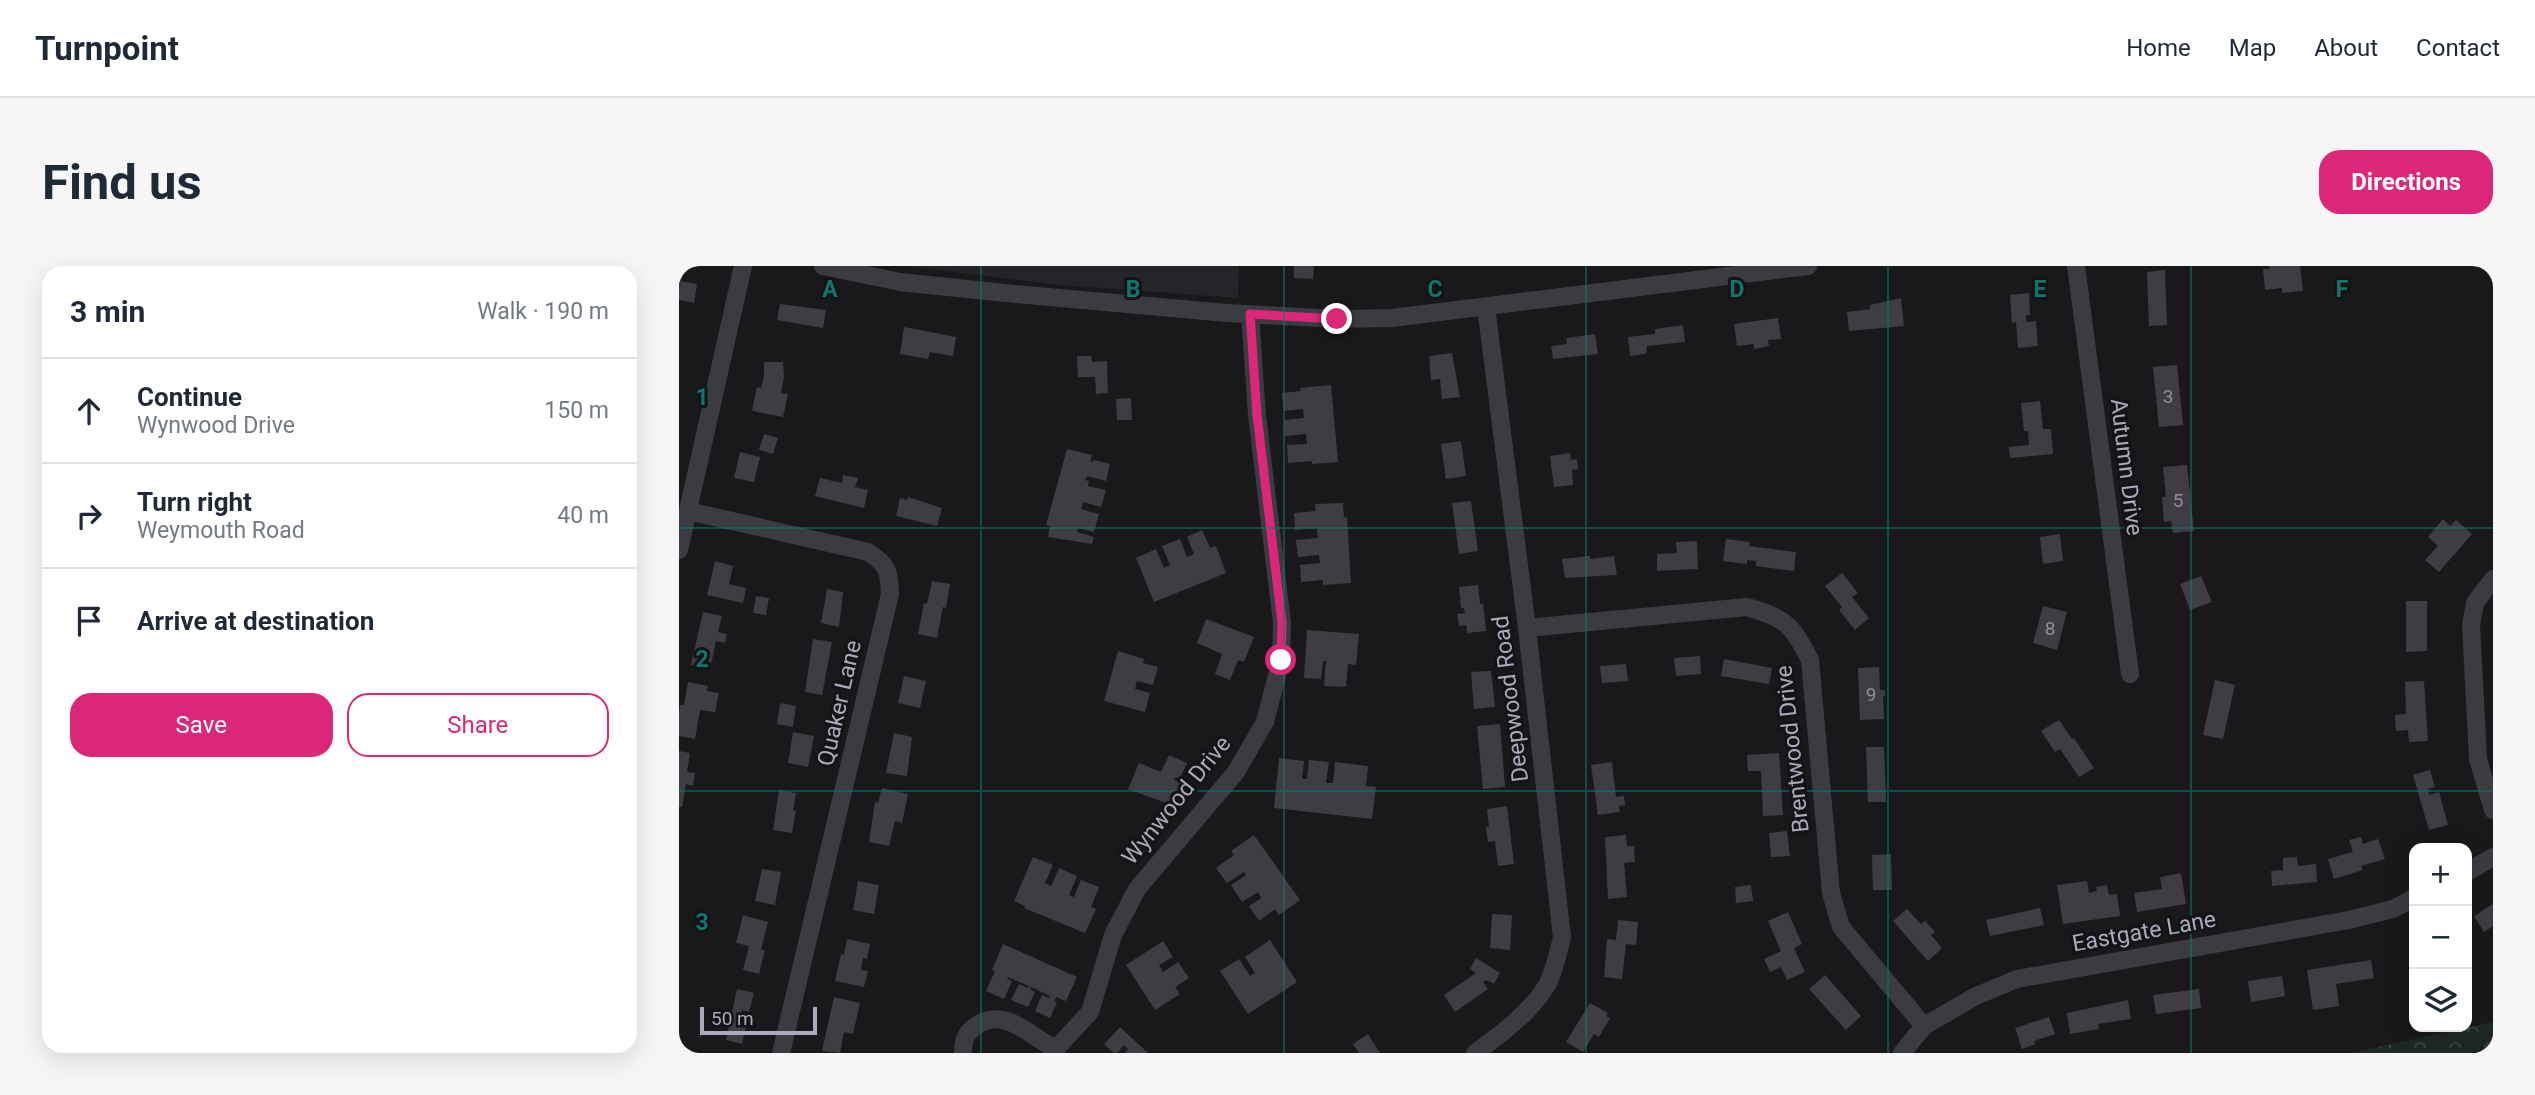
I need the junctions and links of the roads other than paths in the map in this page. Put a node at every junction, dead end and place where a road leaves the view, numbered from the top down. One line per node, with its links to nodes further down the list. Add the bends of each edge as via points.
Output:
1 (743, 266): 7 (street)
2 (823, 266): 6 (street, via 900,282)
3 (1808, 266): 5 (street)
4 (2076, 266): 11 (street, Autumn Drive)
5 (1486, 307): 6 (street, via 1392,318); 10 (street, Deepwood Road)
6 (1250, 314): 17 (street, Wynwood Drive, via 1282,623 1281,660 1265,722 1236,772 1137,889 1113,935 1090,1012)
7 (688, 511): 8 (street); 18 (street, Quaker Lane, via 868,552 888,573 890,594)
8 (679, 550)
9 (2493, 579): 12 (street, via 2475,603 2472,625 2478,759)
10 (1527, 628): 16 (street, Brentwood Drive, via 1747,607 1774,615 1796,632 1810,660 1831,892 1841,927); 20 (street, Deepwood Road, via 1562,937 1546,986 1511,1027)
11 (2130, 674)
12 (2493, 810)
13 (2493, 857): 14 (street)
14 (2472, 869)
15 (2409, 901): 16 (street, Eastgate Lane, via 2349,920 2017,979)
16 (1924, 1026): 21 (street, Eastgate Lane)
17 (1053, 1051): 19 (street, Wynwood Drive, via 1014,1023 992,1017 967,1033)
18 (781, 1053)
19 (963, 1053)
20 (1475, 1053)
21 (1902, 1053)

